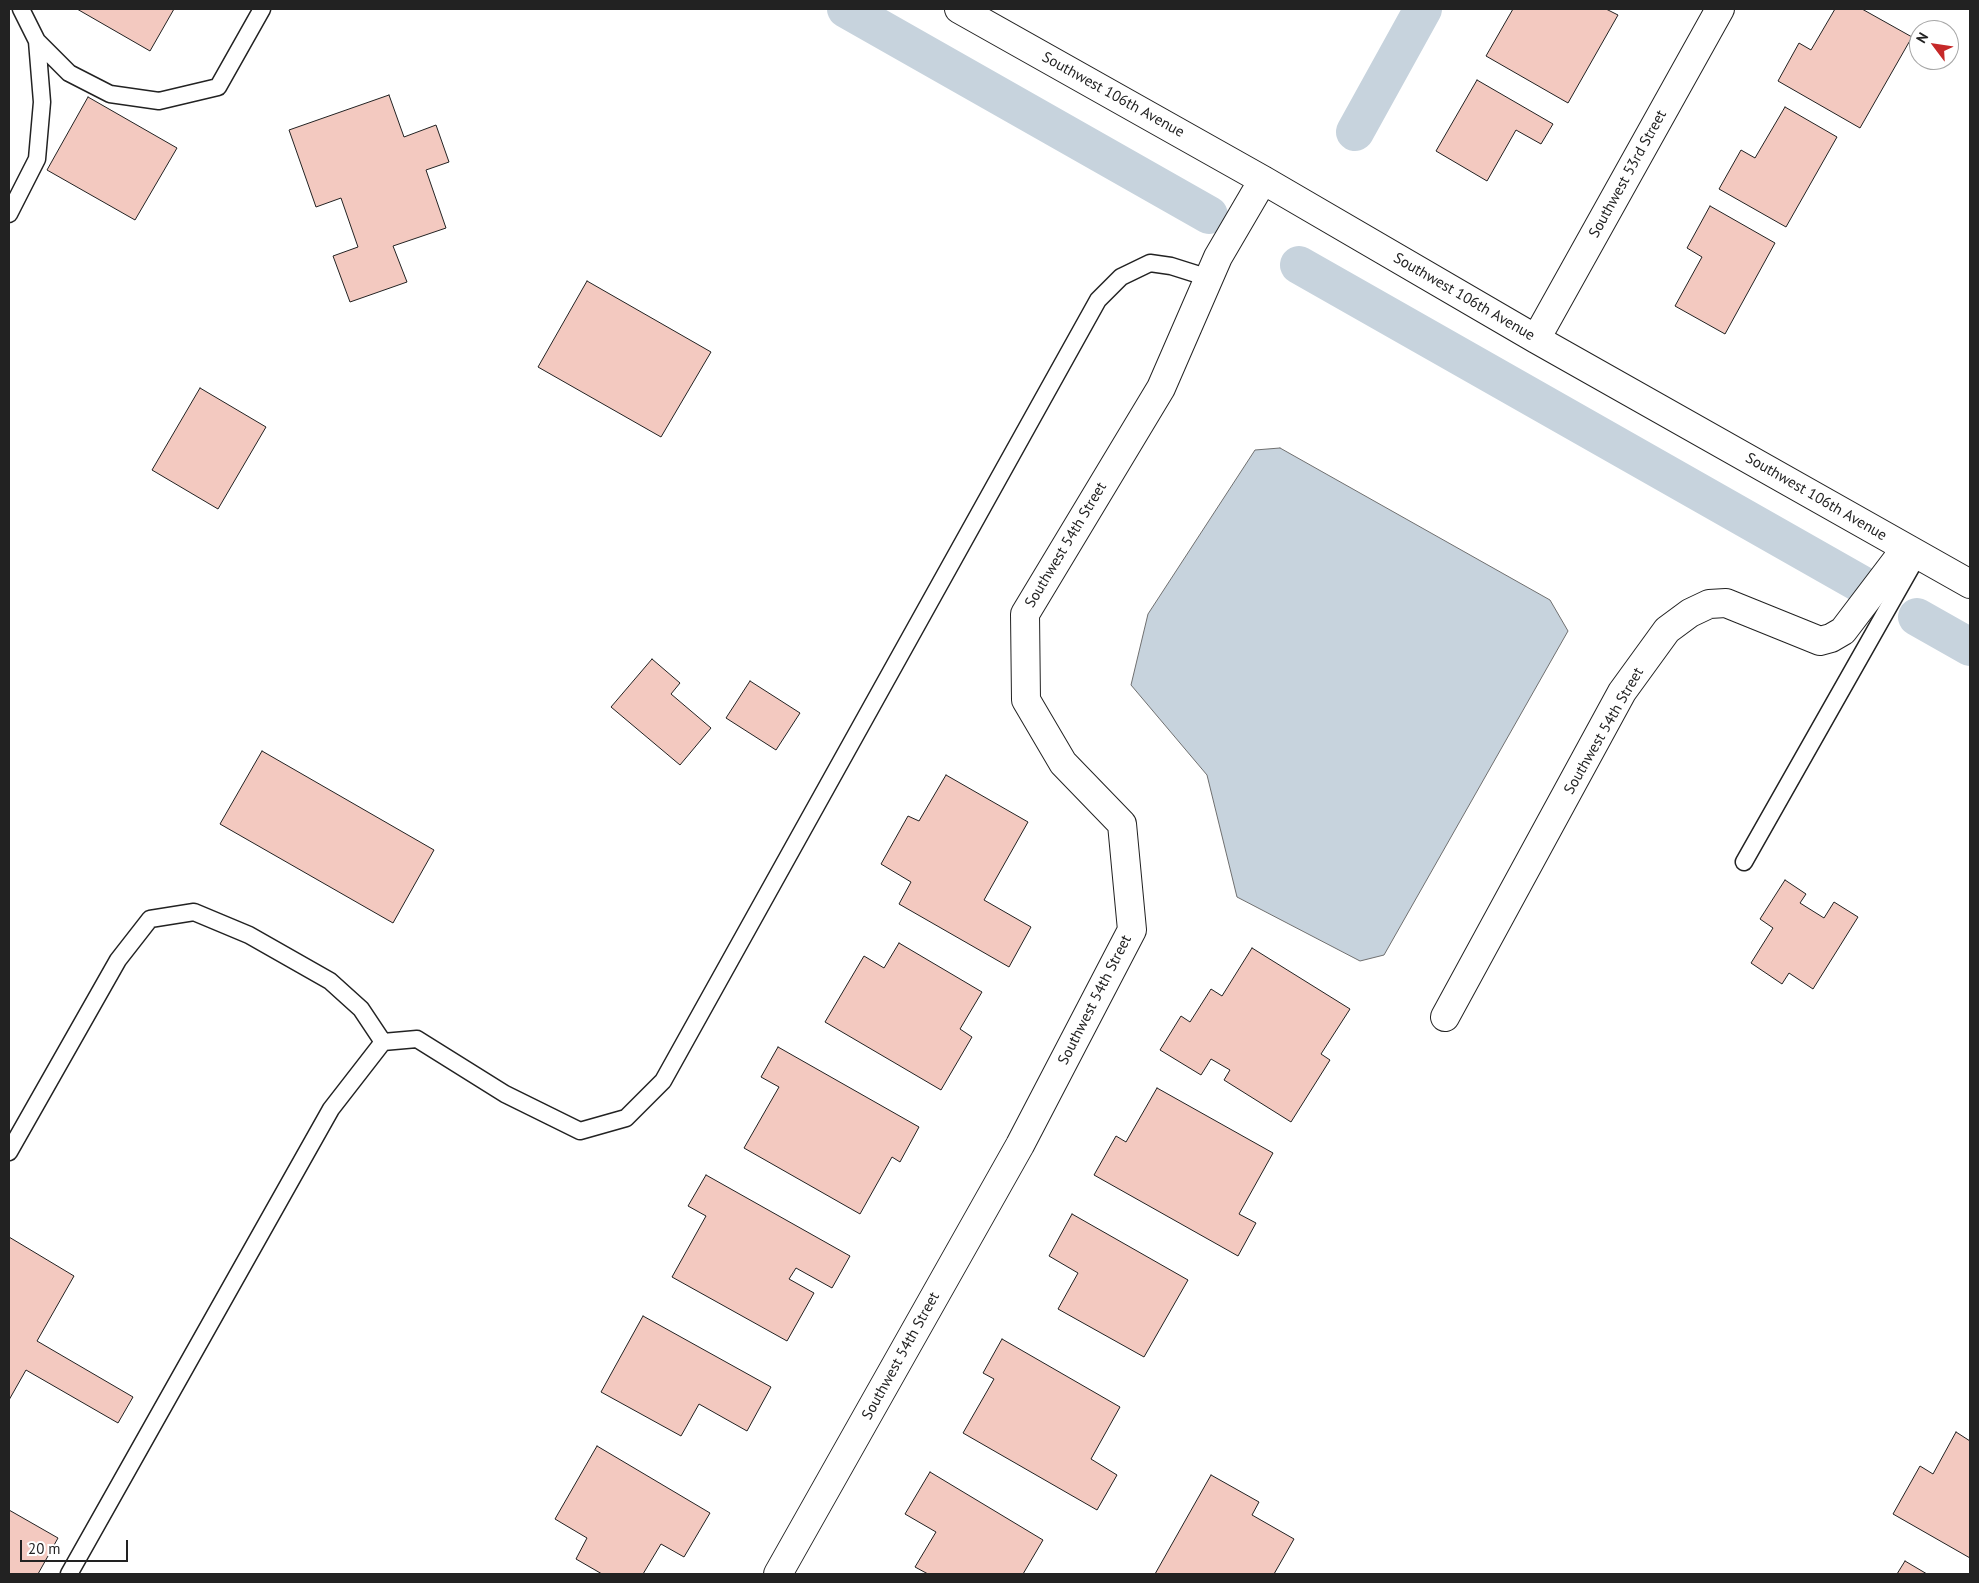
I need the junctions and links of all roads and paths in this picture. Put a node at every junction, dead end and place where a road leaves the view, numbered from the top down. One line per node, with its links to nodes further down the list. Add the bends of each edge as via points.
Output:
1 (21, 9): 5 (lane)
2 (262, 9): 5 (lane, via 218,87 159,101 110,94 69,73)
3 (959, 9): 6 (street, Southwest 106th Avenue)
4 (1720, 9): 9 (street, Southwest 53rd Street)
5 (37, 42): 7 (lane, via 42,102 37,159)
6 (1263, 180): 8 (street, Southwest 54th Street); 9 (street, Southwest 106th Avenue)
7 (9, 214)
8 (1209, 278): 14 (lane, via 1171,266 1150,264 1121,277 1098,300 663,1081 626,1118 580,1131 505,1094 417,1039); 17 (street, Southwest 54th Street, via 1161,388 1025,614 1026,700 1063,763 1122,824 1132,930 1020,1145)
9 (1536, 339): 10 (street, Southwest 106th Avenue)
10 (1912, 551): 11 (street, Southwest 106th Avenue); 12 (lane); 13 (street, Southwest 54th Street, via 1843,631 1831,638 1820,641 1726,603 1709,604 1667,630 1622,692)
11 (1970, 584)
12 (1744, 862)
13 (1444, 1017)
14 (383, 1042): 15 (lane, via 361,1009 330,981 249,935 194,912 150,919 118,960); 16 (lane, via 331,1109)
15 (9, 1152)
16 (69, 1574)
17 (778, 1574)

